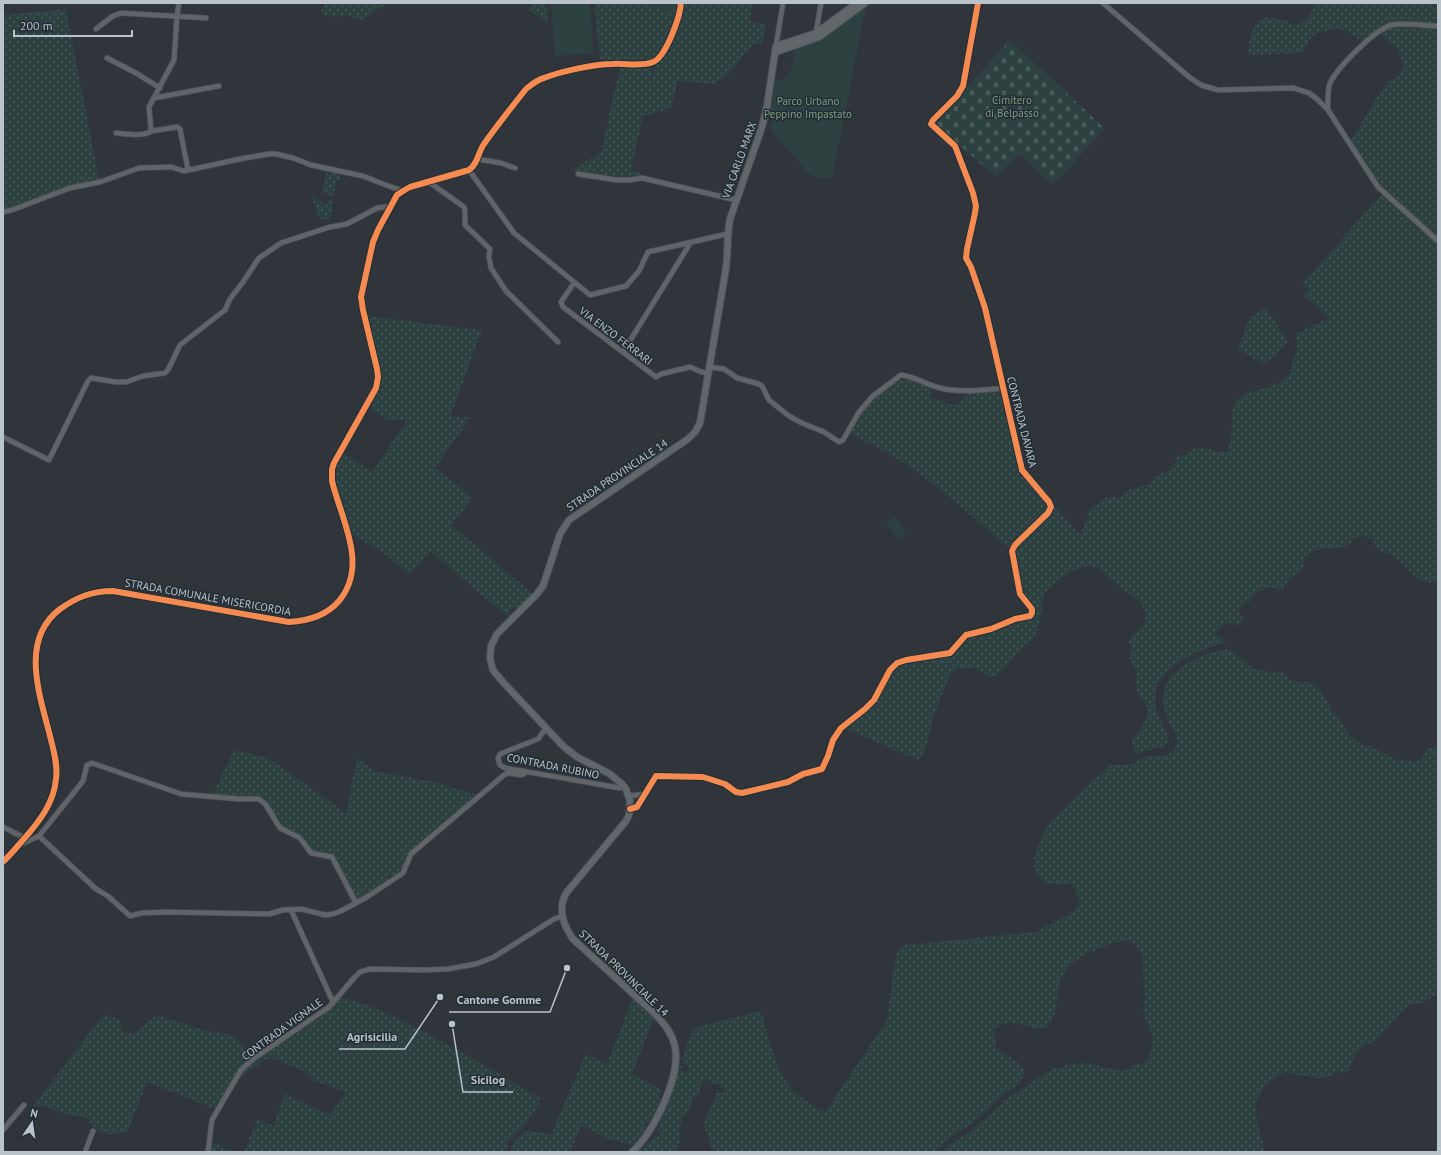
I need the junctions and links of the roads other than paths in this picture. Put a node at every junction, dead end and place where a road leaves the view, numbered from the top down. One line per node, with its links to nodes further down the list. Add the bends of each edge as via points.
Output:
1 (179, 3): 9 (street)
2 (681, 3): 22 (street, via 677,24 657,60 642,65 595,65 538,80 526,89 487,139)
3 (783, 3): 14 (street)
4 (821, 3): 13 (street)
5 (865, 3): 8 (main road)
6 (978, 3): 40 (street, CONTRADA DAVARA, via 963,86 932,124 955,146 974,194 976,206 966,258 985,308)
7 (1103, 3): 19 (street, via 1201,85 1218,90 1293,88 1309,93)
8 (858, 5): 13 (main road); 14 (main road, via 819,37)
9 (177, 16): 10 (street); 12 (street, via 121,13); 17 (street, via 174,60)
10 (206, 18)
11 (1438, 26): 19 (street, via 1393,25 1371,36 1343,65 1330,84)
12 (96, 29)
13 (816, 33): 14 (main road)
14 (776, 49): 29 (main road, VIA CARLO MARX, via 762,127)
15 (107, 58): 17 (street)
16 (219, 86): 18 (street)
17 (160, 88): 18 (street)
18 (154, 98): 20 (street, via 148,109)
19 (1328, 110): 33 (street, via 1378,187)
20 (152, 131): 21 (street); 24 (street, via 179,128)
21 (116, 133)
22 (477, 159): 23 (street); 25 (street, via 473,168)
23 (515, 168)
24 (188, 170): 28 (street, via 276,154 311,166 363,176); 31 (street, via 171,167 139,168 100,182 70,188)
25 (469, 170): 27 (street); 35 (street, via 514,233)
26 (578, 174): 29 (street, via 616,180 642,178)
27 (429, 182): 28 (street); 36 (street, via 464,208 465,225 490,249 491,268 506,291)
28 (403, 191): 30 (street, STRADA COMUNALE MISERICORDIA, via 397,195)
29 (736, 200): 32 (main road, VIA CARLO MARX)
30 (391, 206): 41 (street, via 377,208 347,224 330,227 281,244 259,258 224,310 180,345 165,373 143,376 126,382 91,378 49,460); 50 (street, STRADA COMUNALE MISERICORDIA, via 376,236 361,297 378,377 376,388 332,469 333,487 353,556 353,571 347,590 329,610 316,617 299,621 278,620 113,591 82,595 55,613 40,633 35,667 36,685 53,747 57,778 46,810)
31 (3, 212)
32 (727, 234): 34 (street); 38 (main road, STRADA PROVINCIALE 14, via 726,268)
33 (1438, 241)
34 (691, 242): 35 (street, via 648,252 639,271 622,288 590,295); 37 (street)
35 (574, 282): 37 (street, VIA ENZO FERRARI, via 562,302 563,307)
36 (558, 342)
37 (623, 352): 39 (street, VIA ENZO FERRARI, via 656,377 690,367)
38 (710, 367): 39 (main road, STRADA PROVINCIALE 14); 40 (street, via 724,369 737,378 759,384 769,400 789,416 839,442 843,440 873,396 901,375 948,390)
39 (709, 374): 42 (main road, STRADA PROVINCIALE 14, via 700,423 695,432 569,520 560,534 543,586 493,641 490,659 493,670)
40 (1003, 388): 45 (street, CONTRADA DAVARA, via 1022,470 1051,507 1012,552 1020,594 1032,609 1030,616 966,635 950,652 902,661 892,666 874,700 841,728 833,740 824,766 818,771 803,774 788,782 742,793 721,782 703,777 656,776)
41 (3, 437)
42 (546, 728): 43 (street, CONTRADA RUBINO, via 538,739 499,756 500,765); 46 (main road, STRADA PROVINCIALE 14, via 570,752 617,778)
43 (524, 772): 44 (street, CONTRADA RUBINO); 53 (street, via 521,775 504,775 415,850 407,861 403,873)
44 (620, 788)
45 (644, 794): 46 (street); 47 (street, CONTRADA DAVARA, via 637,807)
46 (629, 796): 47 (main road, STRADA PROVINCIALE 14)
47 (630, 809): 55 (main road, STRADA PROVINCIALE 14, via 626,821 564,897 561,905)
48 (3, 827): 50 (street)
49 (39, 836): 51 (street); 53 (street, via 83,781 87,765 92,763 181,794 258,799 266,805 280,828 300,838 311,853 332,857); 54 (street, via 96,889 130,916 166,912 269,914)
50 (25, 838): 51 (street, STRADA COMUNALE MISERICORDIA)
51 (19, 846): 52 (street, STRADA COMUNALE MISERICORDIA)
52 (3, 862)
53 (356, 904): 54 (street, via 341,912 325,915 301,909)
54 (291, 910): 56 (street)
55 (563, 916): 56 (street, CONTRADA VIGNALE, via 554,919 494,957 476,964 430,970 364,970); 62 (main road, STRADA PROVINCIALE 14, via 566,928 573,939 652,1011 671,1034 676,1048 671,1082 663,1105 647,1135)
56 (333, 1002): 61 (street, CONTRADA VIGNALE, via 241,1070 212,1120)
57 (24, 1105): 58 (street)
58 (3, 1130)
59 (93, 1131): 60 (street)
60 (85, 1152)
61 (208, 1152)
62 (632, 1152)

